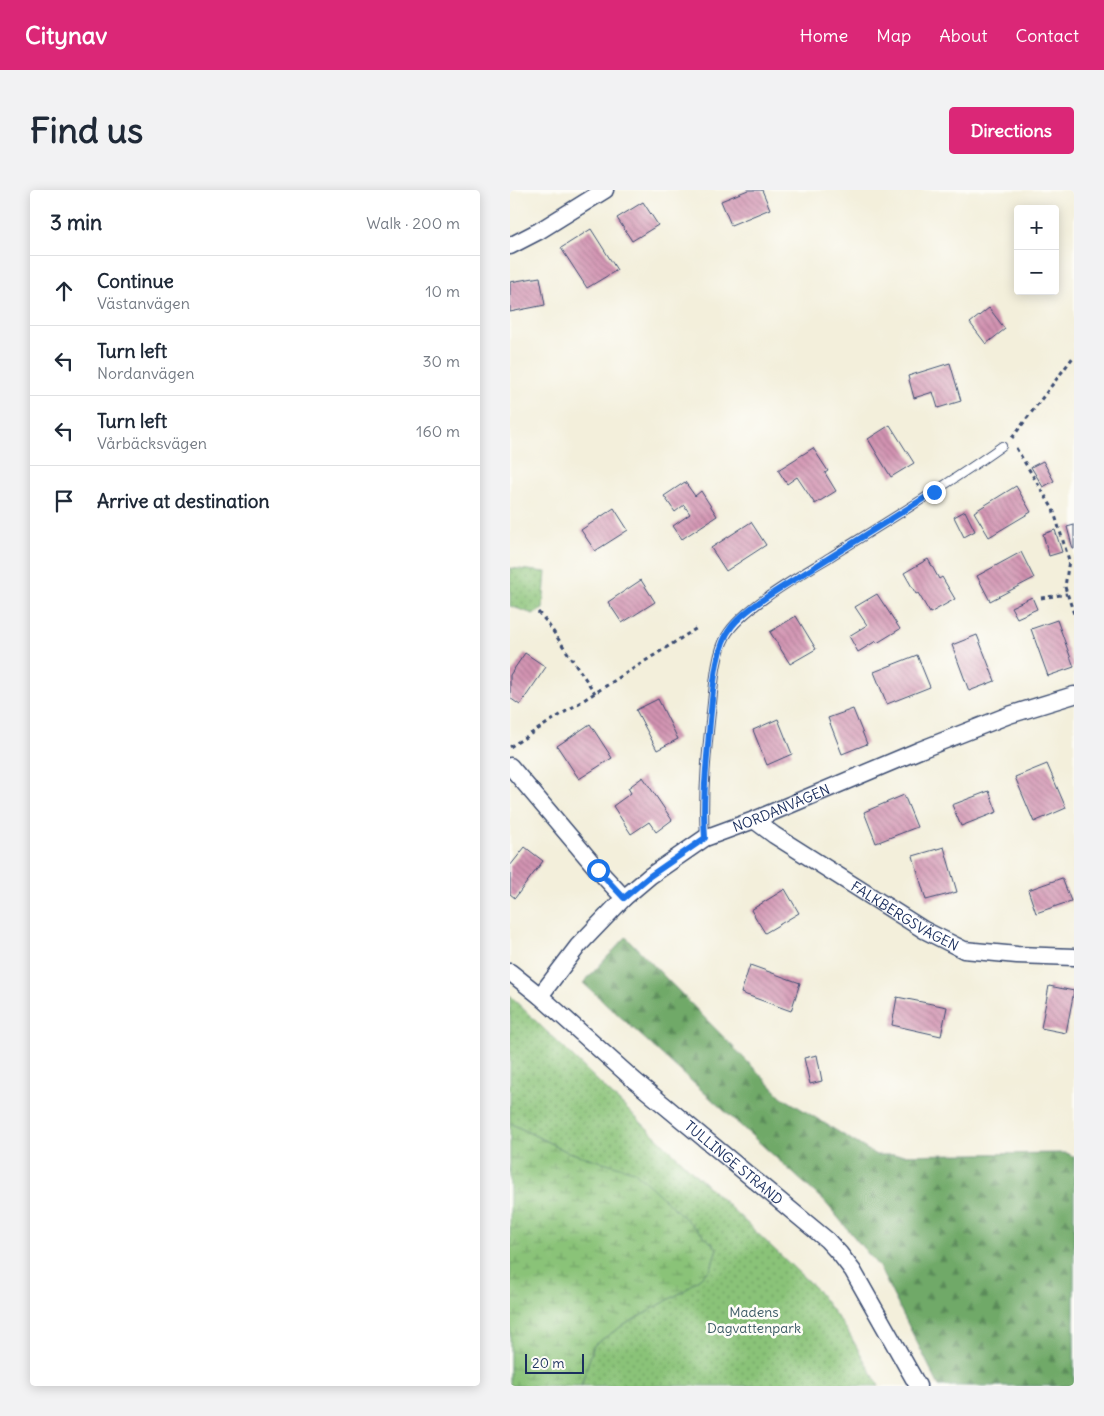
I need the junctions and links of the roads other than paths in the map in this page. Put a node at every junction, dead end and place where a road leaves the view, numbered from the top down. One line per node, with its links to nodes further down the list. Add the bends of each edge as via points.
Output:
1 (605, 190): 2 (street)
2 (510, 246)
3 (1002, 446): 7 (lane, via 781,588 732,626 724,638 716,669 704,806)
4 (1074, 695): 6 (street, NORDANVÄGEN, via 1009,715)
5 (510, 766): 8 (street)
6 (754, 820): 7 (street, NORDANVÄGEN); 9 (street, FALKBERGSVÄGEN, via 924,930 964,950)
7 (705, 838): 8 (street, NORDANVÄGEN)
8 (624, 898): 11 (street, NORDANVÄGEN, via 578,946)
9 (1074, 957)
10 (510, 972): 11 (street, TULLINGE STRAND)
11 (540, 996): 12 (street, TULLINGE STRAND, via 635,1081 836,1250 853,1271)
12 (918, 1386)

